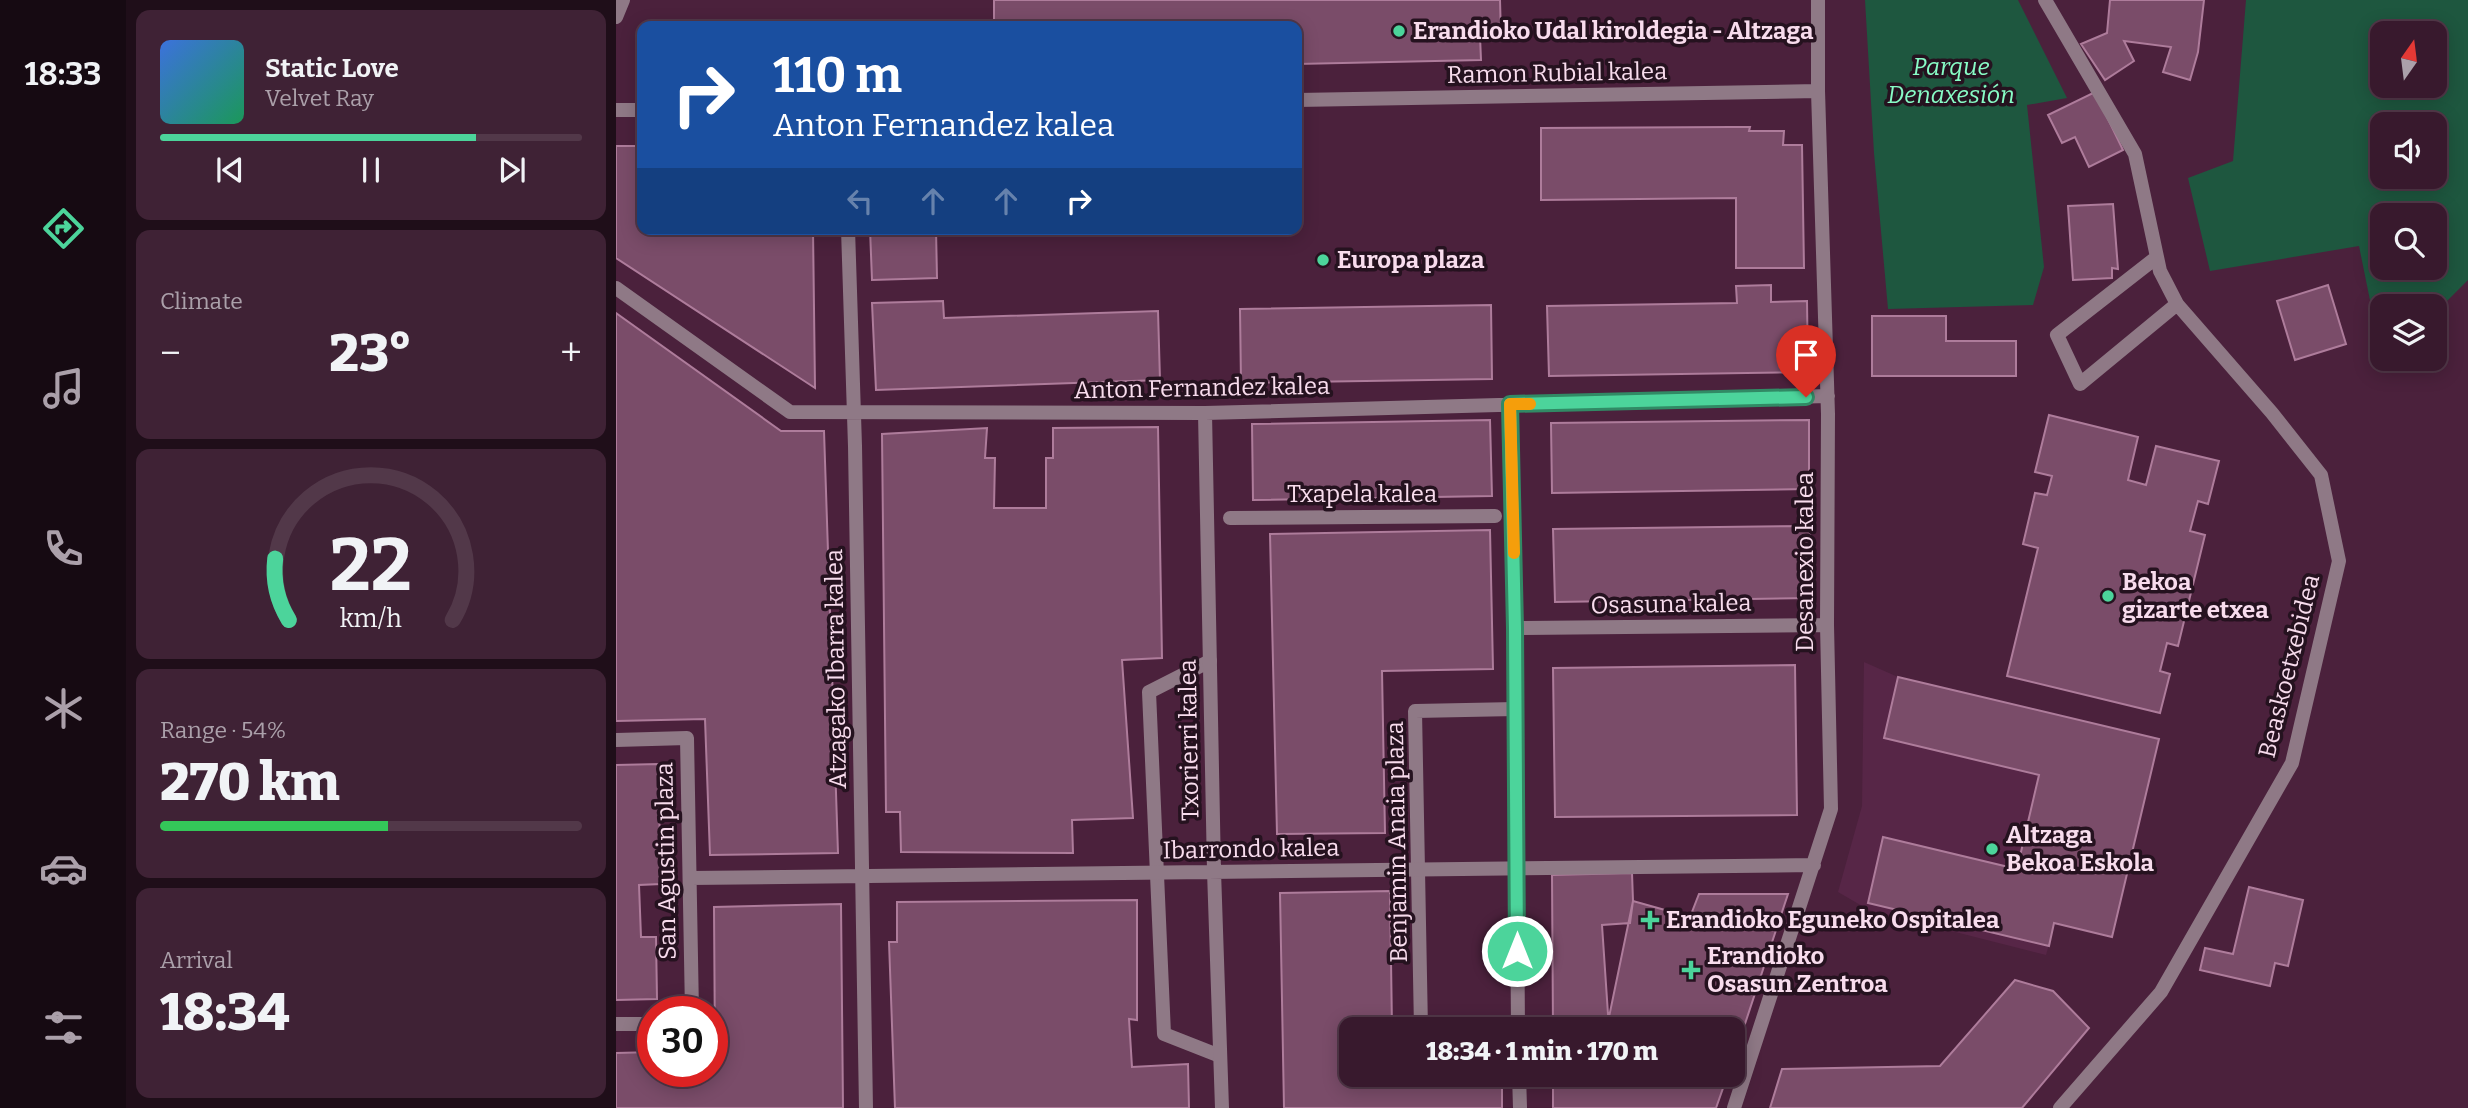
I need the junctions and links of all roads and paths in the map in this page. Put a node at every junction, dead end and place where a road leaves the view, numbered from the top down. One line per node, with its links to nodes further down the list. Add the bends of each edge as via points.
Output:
1 (623, 0): 4 (street)
2 (1818, 0): 5 (street, Desanexio kalea)
3 (2045, 0): 10 (street, Beaskoetxebidea, via 2135,154)
4 (616, 17)
5 (1818, 91): 6 (street, Ramon Rubial kalea); 13 (street, Desanexio kalea)
6 (1302, 100)
7 (616, 110): 8 (street)
8 (637, 110)
9 (848, 235): 15 (street, Atzagako Ibarra kalea)
10 (2157, 257): 12 (street, Beaskoetxebidea); 12 (street, via 2057,335 2080,384)
11 (616, 288): 15 (street, Anton Fernandez kalea, via 790,412)
12 (2178, 304): 42 (street, Beaskoetxebidea, via 2321,475 2339,561 2292,763 2161,992)
13 (1828, 396): 14 (street, Anton Fernandez kalea); 19 (street, Desanexio kalea)
14 (1510, 404): 16 (street, Anton Fernandez kalea); 20 (street)
15 (854, 413): 16 (street, Anton Fernandez kalea); 29 (street, Atzagako Ibarra kalea)
16 (1205, 413): 21 (street, Txorierri kalea)
17 (1495, 516): 18 (street, Txapela kalea)
18 (1230, 518)
19 (1827, 625): 20 (street, Osasuna kalea); 24 (street, Desanexio kalea, via 1831,809)
20 (1515, 628): 22 (street)
21 (1210, 661): 27 (street, via 1149,692); 28 (street, Txorierri kalea)
22 (1516, 709): 25 (street); 26 (street, Benjamin Anaia plaza, via 1415,711)
23 (616, 740): 30 (street, San Agustin plaza, via 687,738)
24 (1814, 865): 25 (street, Ibarrondo kalea); 41 (street, Desanexio kalea)
25 (1516, 868): 26 (street, Ibarrondo kalea); 33 (street)
26 (1419, 870): 28 (street, Ibarrondo kalea); 32 (street, Benjamin Anaia plaza)
27 (1157, 872): 28 (street, Ibarrondo kalea); 29 (street, Ibarrondo kalea); 36 (street, via 1164,1034)
28 (1214, 872): 36 (street, Txorierri kalea)
29 (863, 875): 30 (street, Ibarrondo kalea); 38 (street, Atzagako Ibarra kalea)
30 (690, 878): 31 (street, San Agustin plaza)
31 (692, 996)
32 (1422, 1017)
33 (1518, 1017)
34 (616, 1024): 35 (street)
35 (637, 1024)
36 (1220, 1056): 39 (street, Txorierri kalea)
37 (1519, 1087): 40 (street)
38 (866, 1108)
39 (1222, 1108)
40 (1520, 1108)
41 (1734, 1108)
42 (2060, 1108)

